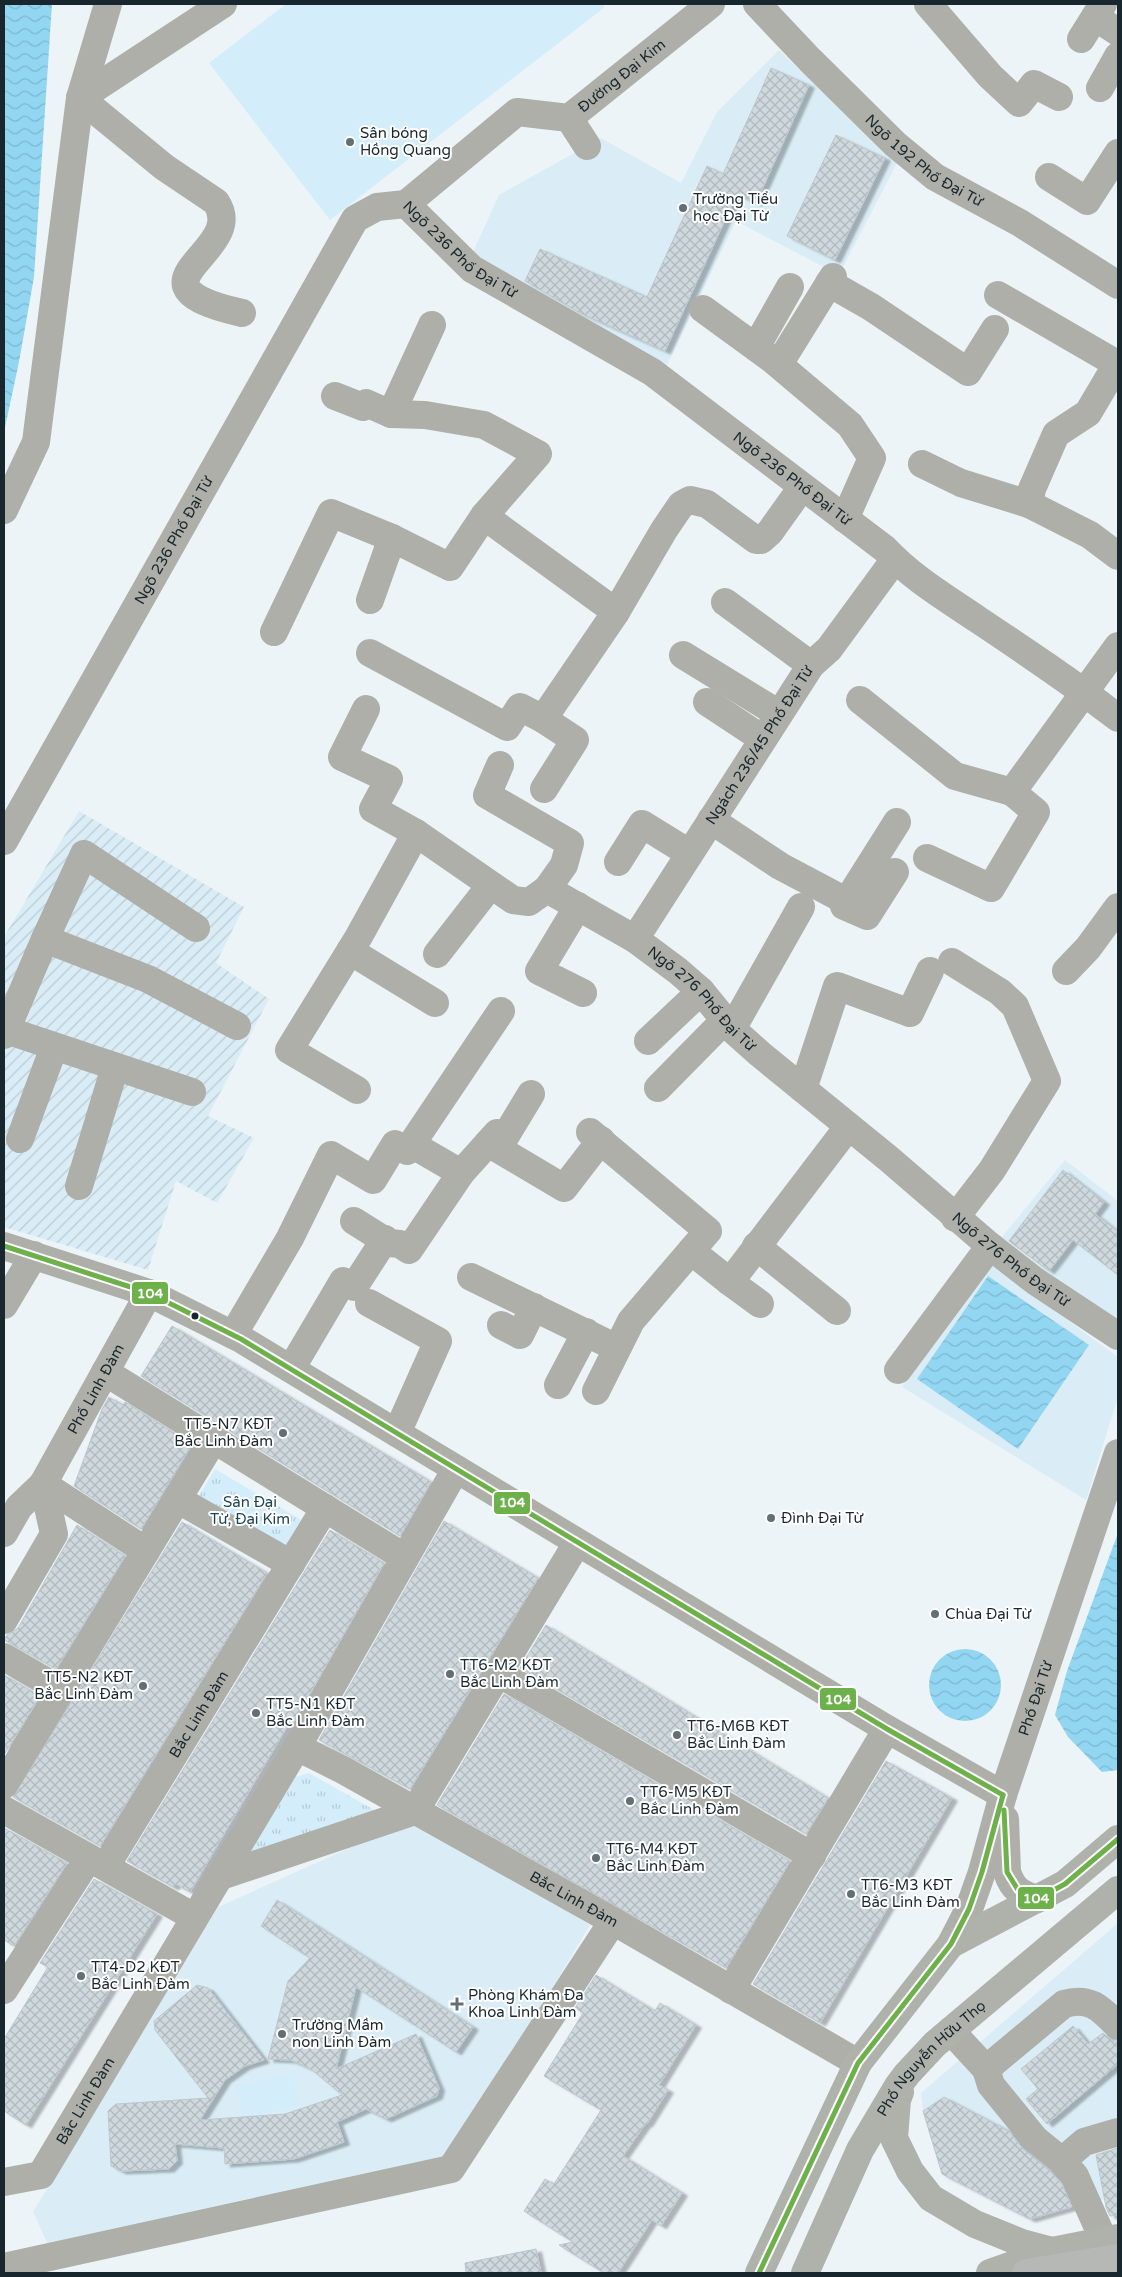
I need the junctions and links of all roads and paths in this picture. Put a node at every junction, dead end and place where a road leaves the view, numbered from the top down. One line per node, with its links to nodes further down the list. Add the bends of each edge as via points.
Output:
1 (108, 4): 11 (street)
2 (223, 4): 11 (street)
3 (711, 4): 12 (street, Đường Đại Kim)
4 (757, 4): 17 (street, Ngõ 192 Phố Đại Từ, via 888,137 935,177 1020,223)
5 (928, 4): 10 (street, via 990,76 1019,102 1034,84)
6 (1093, 20): 7 (street)
7 (1118, 32)
8 (1118, 56): 9 (street)
9 (1100, 88)
10 (1059, 97)
11 (80, 98): 21 (street, via 164,167 216,202 221,210 222,224 215,242 187,272 186,288 192,297); 31 (street, via 36,442)
12 (569, 118): 13 (street); 16 (street, Đường Đại Kim, via 517,112)
13 (587, 146)
14 (1118, 153): 15 (street, via 1086,201)
15 (1049, 176)
16 (406, 204): 29 (street, Ngõ 236 Phố Đại Từ, via 472,269 652,372); 59 (street, Ngõ 236 Phố Đại Từ, via 377,208 355,219)
17 (1118, 284)
18 (790, 286): 24 (street)
19 (998, 295): 30 (street, via 1117,364 1088,413 1056,434 1032,489)
20 (703, 309): 24 (street)
21 (242, 313)
22 (432, 325): 27 (street)
23 (995, 329): 25 (street, via 968,372 831,280)
24 (756, 347): 25 (street)
25 (778, 364): 33 (street, via 850,425 872,458)
26 (335, 396): 27 (street, via 363,407 366,403)
27 (391, 414): 32 (street, via 425,415 484,425 538,454)
28 (922, 464): 30 (street, via 961,484)
29 (802, 487): 33 (street, Ngõ 236 Phố Đại Từ); 39 (street, via 761,540 756,540 707,504 690,500 681,505)
30 (1029, 504): 35 (street, via 1090,535)
31 (4, 510)
32 (484, 516): 34 (street, via 450,567); 39 (street)
33 (845, 519): 36 (street, Ngõ 236 Phố Đại Từ)
34 (392, 538): 37 (street); 40 (street, via 331,513)
35 (1118, 556)
36 (895, 559): 44 (street, Ngách 236/45 Phố Đại Từ, via 828,649); 45 (street, Ngõ 236 Phố Đại Từ, via 947,599)
37 (370, 600)
38 (725, 602): 44 (street)
39 (616, 612): 51 (street)
40 (274, 632)
41 (1118, 646): 45 (street)
42 (370, 653): 51 (street, via 507,728 520,707)
43 (683, 655): 49 (street)
44 (811, 665): 49 (street, Ngách 236/45 Phố Đại Từ)
45 (1085, 692): 50 (street, Ngõ 236 Phố Đại Từ); 55 (street)
46 (860, 700): 55 (street, via 954,776)
47 (707, 702): 52 (street)
48 (366, 709): 58 (street, via 342,757 389,779 373,810)
49 (779, 714): 52 (street, Ngách 236/45 Phố Đại Từ)
50 (1118, 718)
51 (543, 719): 54 (street, via 575,740)
52 (763, 739): 56 (street, Ngách 236/45 Phố Đại Từ)
53 (500, 765): 65 (street, via 487,795 570,843 564,865)
54 (544, 789)
55 (1012, 792): 61 (street, via 1036,812 990,888)
56 (711, 820): 60 (street, Ngách 236/45 Phố Đại Từ); 66 (street, via 780,866)
57 (897, 822): 66 (street)
58 (416, 833): 64 (street); 73 (street)
59 (4, 841)
60 (689, 854): 62 (street, via 642,824); 72 (street, Ngách 236/45 Phố Đại Từ)
61 (926, 858)
62 (618, 862)
63 (895, 872): 66 (street, via 867,916 844,906)
64 (490, 886): 65 (street, via 513,900 529,902); 74 (street)
65 (547, 889): 67 (street, Ngõ 276 Phố Đại Từ)
66 (846, 901)
67 (578, 906): 72 (street, Ngõ 276 Phố Đại Từ); 77 (street, via 539,970)
68 (801, 907): 80 (street)
69 (1118, 907): 75 (street, via 1088,948)
70 (196, 928): 71 (street, via 84,854)
71 (45, 938): 81 (street, via 148,979); 82 (street)
72 (635, 939): 76 (street, Ngõ 276 Phố Đại Từ)
73 (350, 951): 78 (street); 88 (street, via 289,1050)
74 (437, 954)
75 (1066, 971)
76 (701, 991): 80 (street, Ngõ 276 Phố Đại Từ); 83 (street)
77 (583, 993)
78 (435, 1003)
79 (501, 1011): 93 (street)
80 (729, 1024): 86 (street); 87 (street, Ngõ 276 Phố Đại Từ)
81 (237, 1026)
82 (5, 1033): 84 (street)
83 (648, 1041)
84 (54, 1047): 85 (street); 92 (street)
85 (115, 1067): 89 (street); 96 (street)
86 (658, 1088)
87 (803, 1088): 91 (street, Ngõ 276 Phố Đại Từ); 97 (street, via 831,984 914,1015 941,966 1000,992 1015,1006 1047,1081 992,1170)
88 (357, 1090)
89 (192, 1092)
90 (530, 1094): 94 (street, via 505,1137 497,1134)
91 (848, 1127): 97 (street, Ngõ 276 Phố Đại Từ); 101 (street)
92 (20, 1139)
93 (411, 1144): 95 (street); 115 (street, via 407,1151 395,1144 373,1180 331,1155 290,1238)
94 (488, 1144): 95 (street); 103 (street, via 564,1188 596,1136 708,1231)
95 (461, 1173): 99 (street, via 409,1250)
96 (79, 1186)
97 (955, 1218): 102 (street, Ngõ 276 Phố Đại Từ)
98 (354, 1221): 99 (street)
99 (384, 1239): 118 (street, via 354,1287 343,1281)
100 (4, 1246): 104 (street)
101 (756, 1246): 106 (street); 112 (street)
102 (990, 1246): 116 (street, Ngõ 276 Phố Đại Từ, via 1035,1281); 119 (street)
103 (691, 1251): 106 (street); 117 (street, via 631,1321)
104 (34, 1255): 107 (street); 110 (street)
105 (470, 1277): 111 (street)
106 (730, 1282): 109 (street)
107 (149, 1293): 115 (street); 120 (street, Phố Linh Đàm)
108 (369, 1303): 123 (street, via 438,1341)
109 (760, 1304)
110 (4, 1305)
111 (534, 1307): 113 (street, via 520,1335); 114 (street)
112 (837, 1311)
113 (500, 1325)
114 (586, 1332): 117 (street); 121 (street)
115 (233, 1335): 118 (street)
116 (1118, 1336)
117 (617, 1348): 122 (street)
118 (291, 1369): 123 (street)
119 (898, 1370)
120 (105, 1372): 124 (street); 127 (street, Phố Linh Đàm)
121 (558, 1385)
122 (596, 1391)
123 (397, 1433): 126 (street)
124 (214, 1439): 128 (street); 129 (street)
125 (1118, 1453): 142 (street, Phố Đại Từ)
126 (456, 1470): 131 (street); 133 (street, Bắc Linh Đàm)
127 (44, 1484): 130 (street, Phố Linh Đàm, via 19,1507); 132 (street); 135 (street, via 54,1534)
128 (177, 1499): 132 (street); 134 (street)
129 (325, 1508): 133 (street); 134 (street, Bắc Linh Đàm)
130 (4, 1533)
131 (577, 1543): 137 (street); 139 (street)
132 (146, 1551): 138 (street)
133 (404, 1557): 140 (street, Bắc Linh Đàm)
134 (291, 1564): 147 (street, Bắc Linh Đàm)
135 (4, 1620)
136 (4, 1657): 138 (street)
137 (498, 1673): 144 (street); 146 (street)
138 (61, 1690): 141 (street)
139 (887, 1729): 142 (street); 146 (street)
140 (297, 1747): 144 (street, Bắc Linh Đàm); 148 (street, Bắc Linh Đàm)
141 (4, 1785)
142 (1003, 1795): 150 (street, via 1007,1872 1021,1894); 153 (street, Phố Đại Từ, via 982,1872 969,1909)
143 (4, 1810): 147 (street)
144 (415, 1810): 148 (street); 152 (street, Bắc Linh Đàm)
145 (1118, 1839): 150 (main road, via 1065,1884)
146 (812, 1856): 156 (street)
147 (97, 1862): 151 (street); 154 (street, Bắc Linh Đàm)
148 (218, 1877): 151 (street, Bắc Linh Đàm)
149 (1118, 1890): 158 (main road, Phố Nguyễn Hữu Thọ)
150 (1037, 1899): 153 (main road)
151 (194, 1917): 164 (street, Bắc Linh Đàm, via 41,2175)
152 (613, 1921): 156 (street, Bắc Linh Đàm); 167 (street, via 450,2170)
153 (951, 1944): 159 (main road)
154 (13, 1958): 155 (street, Bắc Linh Đàm)
155 (4, 1990)
156 (731, 1990): 159 (street, Bắc Linh Đàm)
157 (1118, 2026): 160 (street, via 1098,2006 1076,2000 1064,2004)
158 (951, 2030): 160 (street); 161 (main road, Phố Nguyễn Hữu Thọ)
159 (858, 2063): 169 (main road)
160 (986, 2069): 163 (street, via 991,2085 1035,2139)
161 (907, 2074): 166 (main road, via 898,2100 894,2138 910,2172 932,2198 975,2224 1022,2243); 170 (main road, Phố Nguyễn Hữu Thọ, via 860,2150)
162 (1118, 2132): 163 (street, via 1084,2142)
163 (1062, 2161): 165 (street, via 1074,2176)
164 (4, 2182)
165 (1113, 2246): 166 (main road); 172 (highway)
166 (1052, 2250): 171 (main road)
167 (79, 2263): 168 (street)
168 (4, 2267)
169 (759, 2273)
170 (805, 2273)
171 (990, 2273)
172 (1026, 2273)

